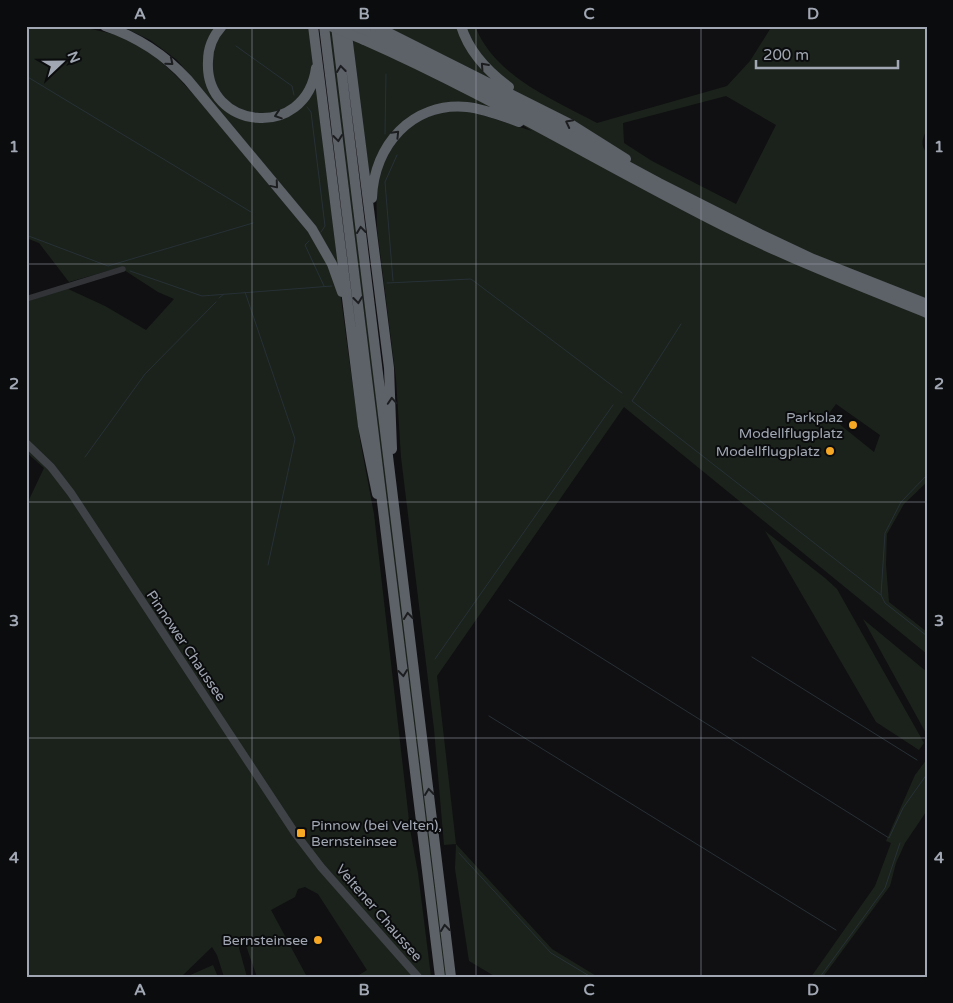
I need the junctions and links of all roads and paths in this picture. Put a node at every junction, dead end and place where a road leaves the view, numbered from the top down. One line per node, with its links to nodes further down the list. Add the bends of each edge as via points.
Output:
1 (105, 26): 21 (highway, one-way to 21, via 144,43 180,70 312,229 341,287)
2 (222, 26): 12 (highway, one-way to 2, via 313,81 301,102 276,117 247,116 224,103 210,80 209,51)
3 (313, 26): 12 (highway)
4 (324, 26): 24 (highway, one-way to 24)
5 (330, 26): 11 (highway, bridge)
6 (336, 26): 23 (highway, one-way to 6)
7 (346, 26): 16 (highway)
8 (352, 26): 11 (highway)
9 (375, 26): 13 (highway)
10 (461, 26): 13 (highway, one-way to 10, via 489,72 476,57)
11 (364, 35): 14 (highway); 15 (highway, via 452,72)
12 (316, 49): 21 (highway)
13 (536, 106): 15 (highway, one-way to 13, via 587,133)
14 (543, 130): 16 (highway, one-way to 14, via 372,198 376,170 390,140 407,124 430,111 460,107 488,112); 20 (highway, via 762,244)
15 (659, 183): 19 (highway, via 814,259)
16 (376, 264): 23 (highway, one-way to 16, via 392,406)
17 (122, 269): 18 (street)
18 (26, 299)
19 (927, 304)
20 (927, 313)
21 (355, 358): 24 (highway, via 365,443)
22 (26, 443): 25 (main road, Pinnower Chaussee, via 64,484)
23 (392, 485): 28 (highway, one-way to 23)
24 (387, 536): 27 (highway, one-way to 27)
25 (321, 867): 26 (main road, Veltener Chaussee)
26 (417, 975)
27 (440, 977)
28 (451, 977)

